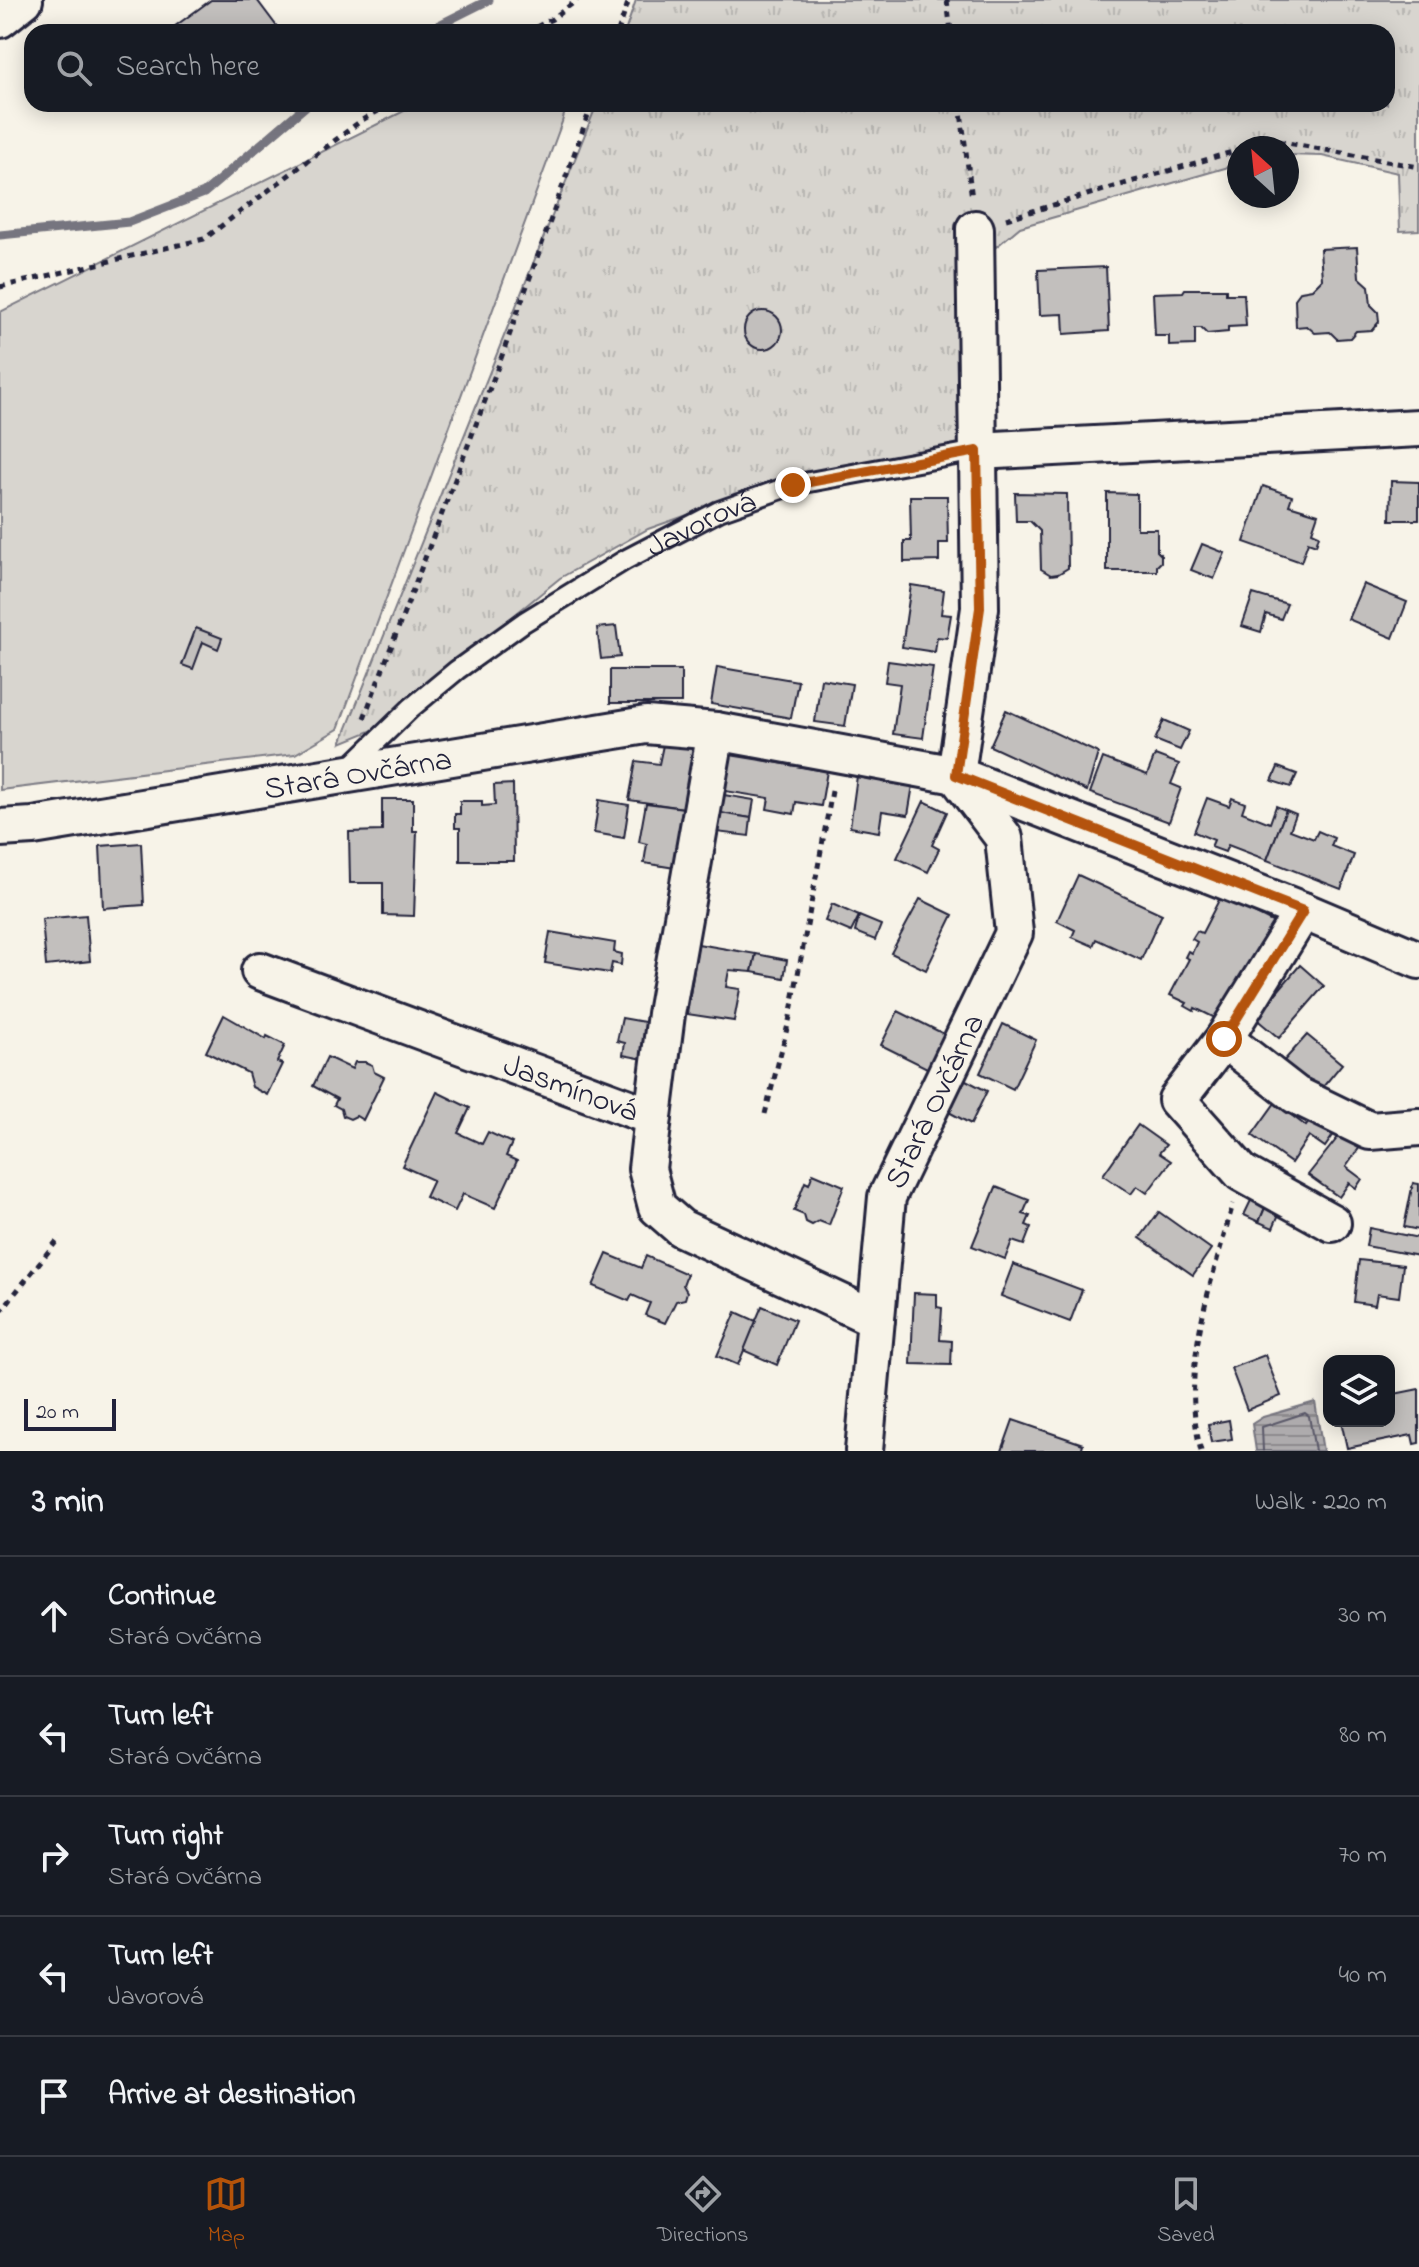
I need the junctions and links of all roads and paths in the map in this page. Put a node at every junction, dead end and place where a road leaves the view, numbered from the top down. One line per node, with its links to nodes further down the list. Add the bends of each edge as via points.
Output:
1 (24, 0): 5 (street)
2 (577, 0): 6 (path)
3 (629, 0): 7 (path)
4 (947, 0): 8 (path)
5 (0, 19)
6 (542, 24)
7 (621, 24)
8 (950, 24)
9 (376, 112): 16 (path, via 204,239)
10 (589, 112): 21 (path)
11 (961, 112): 15 (path)
12 (1299, 145): 14 (path)
13 (1227, 153): 15 (path)
14 (1419, 167)
15 (975, 229): 18 (street)
16 (0, 287)
17 (1419, 428): 18 (street, Javorová)
18 (977, 451): 21 (lane, Javorová, via 793,485 719,511 625,560 457,670); 22 (street, via 980,608)
19 (716, 731): 20 (street, Stará Ovčárna); 21 (street, Stará Ovčárna, via 646,725); 29 (street)
20 (839, 754): 22 (street, Stará Ovčárna); 28 (path, via 790,1017)
21 (343, 775): 23 (street, Stará Ovčárna)
22 (956, 775): 24 (street, Stará Ovčárna); 35 (street, Stará Ovčárna, via 1004,838 1014,933 887,1197)
23 (0, 828)
24 (1303, 911): 25 (street, Stará Ovčárna); 27 (street)
25 (1419, 960)
26 (260, 971): 29 (street, Jasmínová)
27 (1224, 1039): 30 (street, via 1296,1095 1370,1131); 31 (street, via 1177,1100)
28 (765, 1114)
29 (653, 1117): 35 (street, Jasmínová, via 647,1169 657,1207 681,1228)
30 (1419, 1127)
31 (1242, 1173): 32 (street); 37 (path, via 1197,1332 1194,1425)
32 (1332, 1223)
33 (60, 1237): 34 (path)
34 (0, 1312)
35 (876, 1319): 36 (street, Stará Ovčárna)
36 (864, 1451)
37 (1201, 1451)

